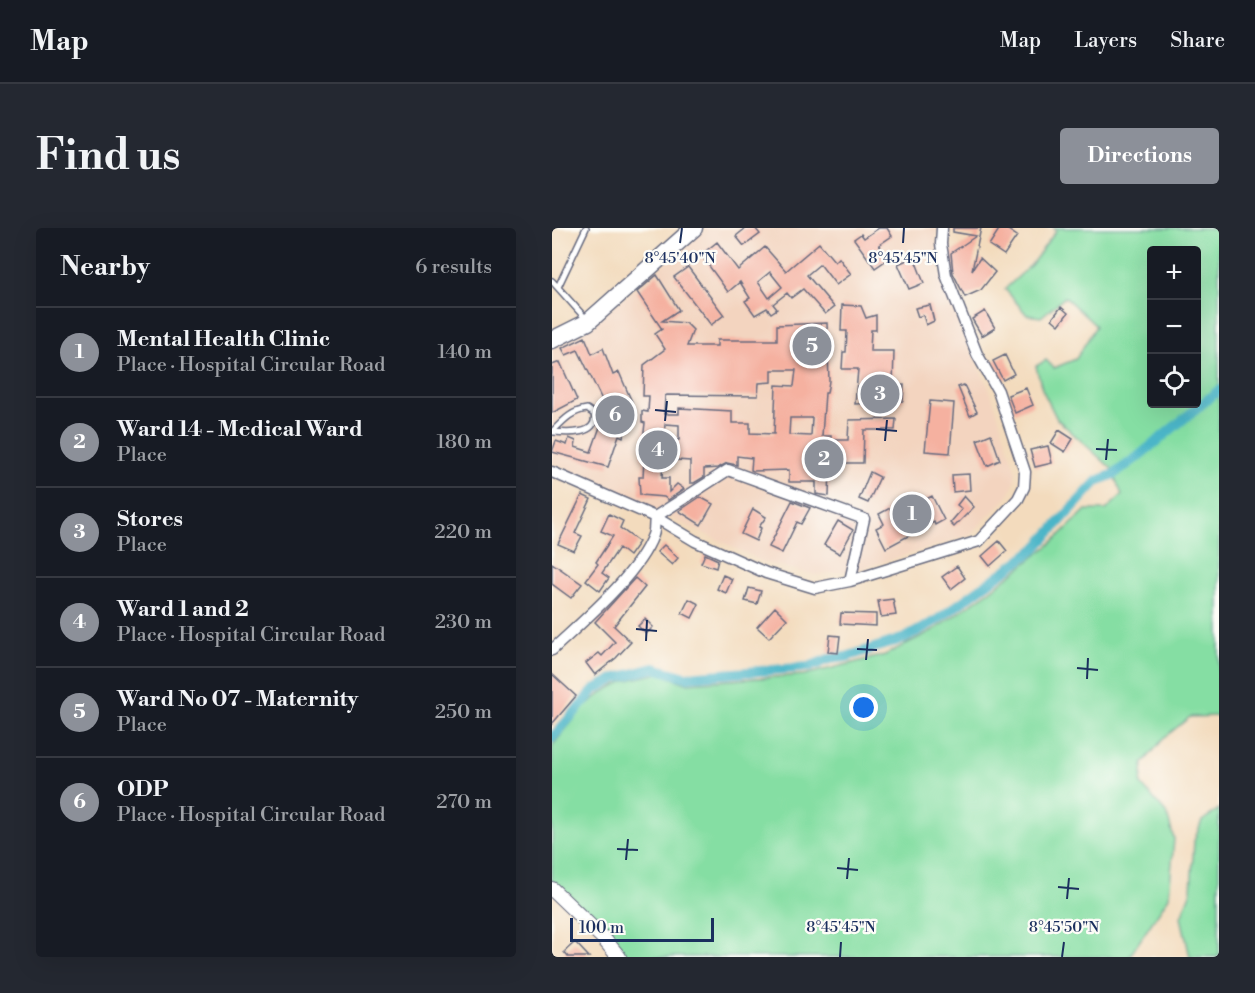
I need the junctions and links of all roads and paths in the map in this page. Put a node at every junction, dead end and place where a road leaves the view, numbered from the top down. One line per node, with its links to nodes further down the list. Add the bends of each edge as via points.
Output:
1 (586, 228): 7 (lane)
2 (674, 228): 5 (highway)
3 (694, 228): 5 (highway)
4 (942, 228): 13 (street, via 940,244 946,275 977,354 998,391 1025,472 1024,487 979,541)
5 (667, 254): 8 (highway)
6 (552, 281): 7 (lane)
7 (558, 287): 8 (lane)
8 (588, 322): 9 (highway)
9 (552, 340)
10 (552, 432): 10 (lane, via 579,410 587,409 594,414 596,420 586,430)
11 (552, 472): 12 (street)
12 (655, 517): 13 (street, via 695,541 766,573 815,588); 13 (street, via 728,470 864,519); 14 (street, via 654,534 638,561 607,599)
13 (850, 581)
14 (552, 650)
15 (552, 889): 16 (street)
16 (619, 957)

